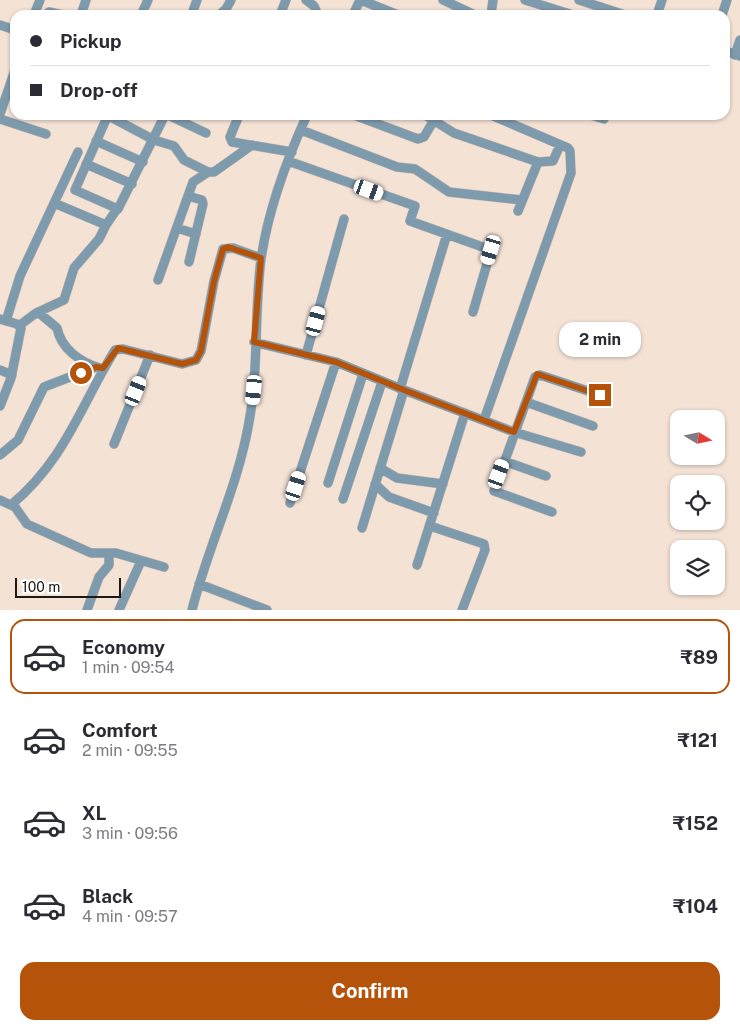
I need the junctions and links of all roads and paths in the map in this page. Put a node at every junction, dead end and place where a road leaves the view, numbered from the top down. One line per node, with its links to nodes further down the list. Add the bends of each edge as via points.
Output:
1 (306, 0): 6 (street)
2 (360, 0): 7 (street)
3 (443, 0): 8 (street)
4 (524, 0): 9 (street)
5 (579, 0): 10 (street)
6 (316, 10)
7 (385, 10)
8 (464, 10)
9 (543, 10)
10 (609, 10)
11 (740, 40): 12 (street)
12 (738, 56)
13 (10, 85): 14 (street)
14 (0, 114)
15 (0, 119): 28 (street)
16 (105, 120): 30 (street)
17 (116, 120): 29 (street)
18 (164, 120): 29 (street)
19 (178, 120): 27 (street)
20 (237, 120): 31 (street, via 230,140)
21 (305, 120): 26 (street)
22 (367, 120): 23 (street, via 418,139 424,137)
23 (434, 120)
24 (440, 120): 36 (street, via 454,132)
25 (502, 120): 32 (street)
26 (300, 130): 34 (street); 41 (street, via 397,166 415,169 449,192)
27 (206, 133)
28 (46, 134)
29 (154, 140): 35 (street); 38 (street, via 175,147 184,160)
30 (96, 141): 35 (street); 37 (street)
31 (252, 145): 34 (street); 38 (street, via 214,172)
32 (560, 145): 36 (street, via 553,162); 71 (street, via 570,151 569,180)
33 (78, 152): 42 (street)
34 (290, 156): 49 (street, via 415,206 410,222); 50 (street)
35 (143, 162): 39 (street)
36 (538, 162): 41 (street)
37 (86, 164): 39 (street); 43 (street, via 74,190)
38 (208, 172): 40 (street, via 193,182)
39 (132, 184): 43 (street, via 121,208)
40 (188, 196): 47 (street); 48 (street, via 203,202)
41 (522, 200): 44 (street)
42 (54, 203): 46 (street); 55 (street)
43 (117, 209): 46 (street)
44 (518, 211)
45 (344, 220): 59 (street)
46 (106, 225): 53 (street, via 99,239 74,268 64,300)
47 (177, 228): 48 (street); 52 (street)
48 (196, 234): 51 (street)
49 (447, 234): 54 (street, via 491,250); 66 (street)
50 (261, 258): 57 (street); 58 (street, via 233,248 223,249 201,351 196,360 182,364)
51 (189, 262)
52 (158, 280)
53 (38, 312): 56 (street); 61 (street, via 57,328 58,338 68,351)
54 (473, 312)
55 (3, 320): 56 (street)
56 (20, 326): 64 (street)
57 (254, 342): 59 (street); 95 (street, via 253,401 241,461)
58 (150, 355): 61 (street, via 118,348); 74 (street)
59 (306, 355): 60 (street)
60 (336, 362): 63 (street); 85 (street)
61 (100, 368): 76 (street, via 46,385 18,440); 86 (street, via 58,456 30,490)
62 (0, 370): 64 (street)
63 (363, 374): 65 (street); 80 (street)
64 (12, 375): 69 (street)
65 (382, 382): 66 (street); 83 (street)
66 (402, 390): 70 (street); 78 (street)
67 (600, 395): 68 (street, via 537,374)
68 (526, 402): 72 (street); 73 (street)
69 (0, 406)
70 (465, 413): 71 (street); 82 (street)
71 (484, 420): 73 (street)
72 (593, 426)
73 (514, 432): 75 (street); 77 (street)
74 (114, 444)
75 (581, 452)
76 (0, 455)
77 (504, 461): 79 (street); 87 (street, via 494,491)
78 (380, 468): 81 (street); 82 (street, via 397,478)
79 (546, 476)
80 (328, 483)
81 (375, 484): 88 (street, via 389,498); 90 (street)
82 (443, 484): 88 (street)
83 (344, 499)
84 (0, 500): 86 (street)
85 (290, 503)
86 (11, 505): 91 (street, via 27,524 91,553)
87 (552, 512)
88 (434, 513): 89 (street)
89 (430, 526): 93 (street); 100 (street, via 484,544 485,550)
90 (362, 528)
91 (109, 553): 92 (street); 96 (street, via 109,565 99,577)
92 (141, 561): 94 (street); 97 (street)
93 (417, 565)
94 (164, 567)
95 (199, 584): 98 (street); 99 (street)
96 (87, 610)
97 (119, 610)
98 (192, 610)
99 (267, 610)
100 (462, 610)

